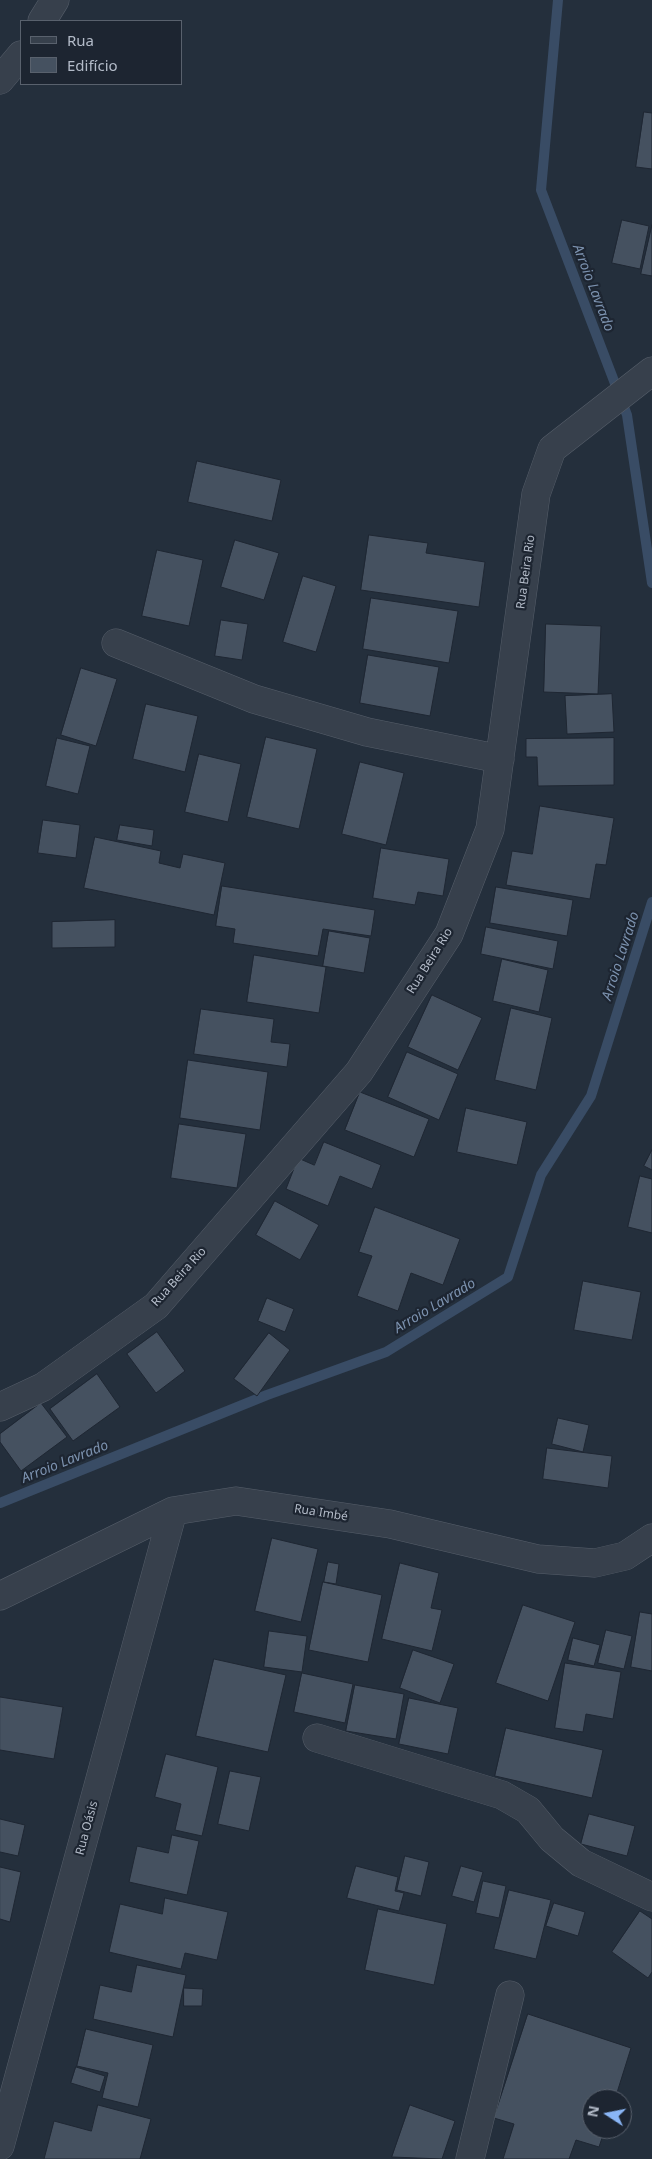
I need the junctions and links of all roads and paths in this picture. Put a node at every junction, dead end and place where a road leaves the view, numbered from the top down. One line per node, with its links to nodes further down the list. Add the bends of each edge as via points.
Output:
1 (55, 0): 2 (street)
2 (43, 20)
3 (20, 55): 4 (street)
4 (0, 80)
5 (646, 375): 7 (street, Rua Beira Rio, via 552,449 536,494)
6 (116, 643): 7 (street, via 254,699 367,732)
7 (500, 759): 8 (street, Rua Beira Rio, via 490,828 449,934 359,1072 156,1306 43,1386)
8 (0, 1407)
9 (173, 1511): 10 (street, Rua Imbé, via 236,1502 390,1524 538,1559 595,1563 625,1556); 11 (street, Rua Imbé); 15 (street, Rua Oásis)
10 (652, 1538)
11 (0, 1596)
12 (317, 1738): 13 (street, via 502,1795 528,1810 552,1839 581,1863)
13 (652, 1897)
14 (510, 1995): 16 (street)
15 (0, 2146)
16 (470, 2159)

